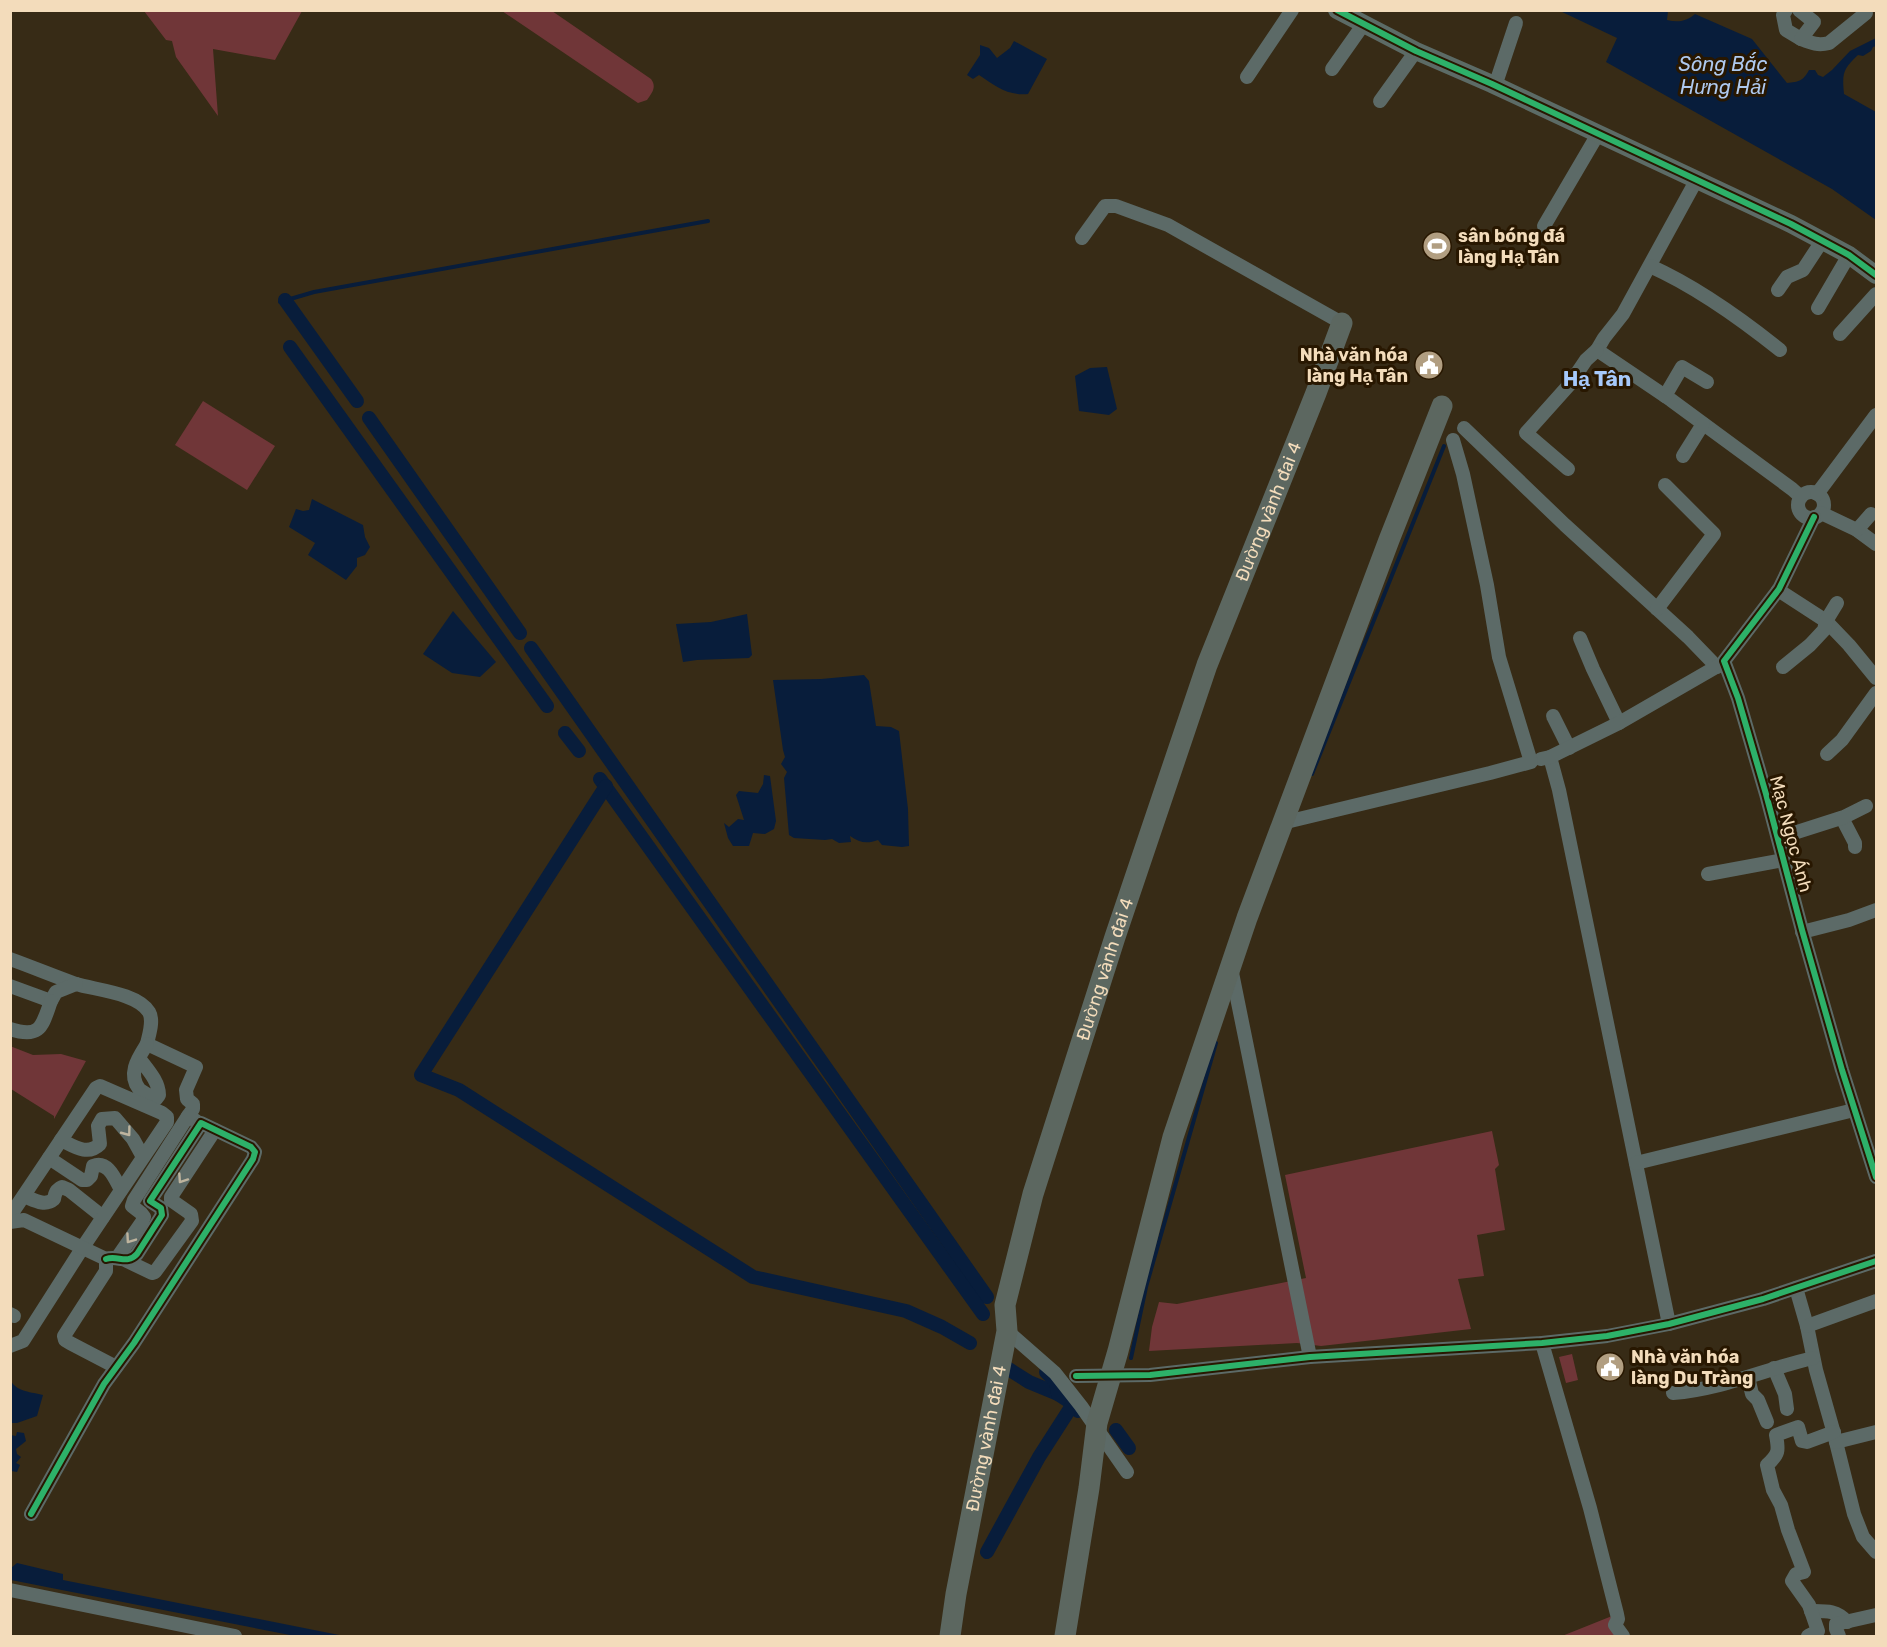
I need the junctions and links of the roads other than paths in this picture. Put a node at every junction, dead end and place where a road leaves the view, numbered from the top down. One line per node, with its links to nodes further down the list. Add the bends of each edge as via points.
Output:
1 (1292, 10): 11 (street)
2 (1337, 10): 7 (street)
3 (1786, 10): 8 (street, via 1786,30)
4 (1799, 10): 8 (street, via 1814,22)
5 (1866, 13): 8 (street, via 1829,43 1816,45)
6 (1516, 23): 12 (street)
7 (1364, 26): 9 (street); 10 (street)
8 (1801, 39)
9 (1416, 51): 12 (street); 13 (street)
10 (1332, 69)
11 (1247, 77)
12 (1495, 86): 14 (street)
13 (1380, 101)
14 (1598, 134): 15 (street); 16 (street)
15 (1696, 179): 18 (street); 20 (street)
16 (1544, 226)
17 (1082, 238): 25 (street, via 1105,206 1116,206 1168,225)
18 (1822, 241): 19 (street); 22 (street, via 1803,270 1787,277)
19 (1849, 255): 21 (street); 24 (street)
20 (1650, 266): 27 (street); 28 (street, via 1703,295)
21 (1876, 275)
22 (1778, 290)
23 (1876, 294): 26 (street)
24 (1818, 308)
25 (1342, 323): 97 (main road, Đường vành đai 4, via 1207,665 1115,937 1033,1194 1005,1305)
26 (1840, 334)
27 (1597, 350): 30 (street); 37 (street, via 1526,433)
28 (1780, 350)
29 (1707, 382): 30 (street, via 1682,367)
30 (1665, 396): 33 (street)
31 (1442, 406): 62 (main road)
32 (1876, 415): 39 (street)
33 (1703, 424): 36 (street); 40 (street)
34 (1464, 428): 47 (street)
35 (1454, 440): 59 (street, via 1499,657)
36 (1683, 456)
37 (1568, 469)
38 (1665, 485): 47 (street, via 1714,534)
39 (1817, 494): 40 (street); 42 (street, via 1824,502)
40 (1801, 497): 42 (street, via 1800,512 1806,517)
41 (1871, 514): 43 (street)
42 (1818, 515): 43 (street); 45 (street)
43 (1857, 530): 44 (street)
44 (1876, 544)
45 (1778, 591): 48 (street); 50 (street)
46 (1837, 603): 48 (street)
47 (1657, 609): 50 (street)
48 (1826, 621): 51 (street, via 1824,630); 52 (street)
49 (1580, 638): 55 (street)
50 (1720, 664): 55 (street); 63 (street, Mạc Ngọc Ánh, via 1743,695)
51 (1784, 667)
52 (1876, 678)
53 (1876, 693): 57 (street)
54 (1553, 716): 56 (street)
55 (1619, 723): 56 (street)
56 (1569, 748): 58 (street)
57 (1827, 754)
58 (1550, 757): 59 (street); 84 (street)
59 (1531, 762): 62 (street)
60 (1866, 806): 61 (street)
61 (1842, 818): 63 (street); 64 (street)
62 (1282, 823): 70 (main road)
63 (1778, 838): 65 (street, Mạc Ngọc Ánh)
64 (1855, 847)
65 (1784, 860): 66 (street); 68 (street, Mạc Ngọc Ánh)
66 (1708, 874)
67 (1876, 910): 68 (street)
68 (1802, 932): 77 (street, Mạc Ngọc Ánh)
69 (10, 959): 71 (street)
70 (1230, 965): 101 (street); 105 (main road, via 1173,1137)
71 (76, 984): 73 (street, via 56,992); 75 (street, via 127,997 141,1005 152,1020)
72 (10, 986): 73 (street)
73 (51, 1001): 74 (street, via 37,1032)
74 (10, 1029)
75 (147, 1044): 76 (street); 78 (street, via 196,1067 186,1090 187,1099 193,1104)
76 (139, 1058)
77 (1854, 1110): 84 (street); 85 (street, Mạc Ngọc Ánh)
78 (188, 1116): 79 (street); 91 (street, one-way to 91, via 132,1203 144,1217)
79 (201, 1123): 80 (street); 91 (street, via 150,1201 161,1208 162,1215 133,1260)
80 (215, 1130): 91 (street, one-way to 91, via 171,1197 191,1214 192,1221 155,1272); 103 (street, via 251,1147 255,1152 253,1159)
81 (61, 1140): 82 (street, one-way to 82, via 81,1150 95,1149 100,1144 98,1126 102,1119 115,1118); 82 (street, via 100,1086 167,1117); 83 (street)
82 (143, 1157): 86 (street)
83 (49, 1158): 86 (street, via 82,1180 91,1176 93,1166 104,1165); 87 (street)
84 (1636, 1163): 95 (street)
85 (1876, 1177)
86 (122, 1190): 88 (street)
87 (22, 1199): 88 (street, via 50,1203 62,1187); 89 (street)
88 (103, 1218): 90 (street)
89 (15, 1219): 90 (street)
90 (82, 1247): 91 (street); 100 (street, via 23,1341)
91 (117, 1259): 103 (street, via 64,1336)
92 (1876, 1261): 93 (street)
93 (1796, 1288): 95 (street); 96 (street)
94 (1876, 1301): 96 (street)
95 (1666, 1324): 98 (street); 99 (street)
96 (1807, 1326): 102 (street)
97 (1007, 1330): 111 (street, via 1055,1373); 122 (main road, Đường vành đai 4)
98 (1665, 1339)
99 (1542, 1343): 101 (street); 124 (street, via 1595,1529 1618,1619 1615,1625)
100 (10, 1346)
101 (1310, 1357): 105 (street, via 1161,1374)
102 (1813, 1358): 104 (street); 113 (street)
103 (116, 1367): 115 (street)
104 (1774, 1368): 107 (street); 109 (street)
105 (1110, 1375): 106 (street); 111 (main road)
106 (1076, 1376)
107 (1749, 1377): 108 (street); 110 (street, via 1752,1394)
108 (1673, 1393)
109 (1787, 1409)
110 (1767, 1422)
111 (1096, 1428): 114 (street); 123 (main road)
112 (1876, 1432): 113 (street)
113 (1835, 1437): 116 (street, via 1854,1514 1863,1537); 118 (street, via 1802,1441 1798,1427 1776,1435 1777,1454 1767,1465 1804,1572 1796,1574 1792,1581)
114 (1127, 1472)
115 (31, 1514)
116 (1876, 1552)
117 (10, 1590): 121 (street)
118 (1811, 1611): 120 (street, via 1828,1611 1841,1615); 125 (street, via 1818,1632)
119 (1876, 1615): 120 (street)
120 (1847, 1622): 126 (street, via 1836,1624)
121 (235, 1636)
122 (950, 1636)
123 (1065, 1636)
124 (1623, 1636)
125 (1808, 1636)
126 (1839, 1636)

